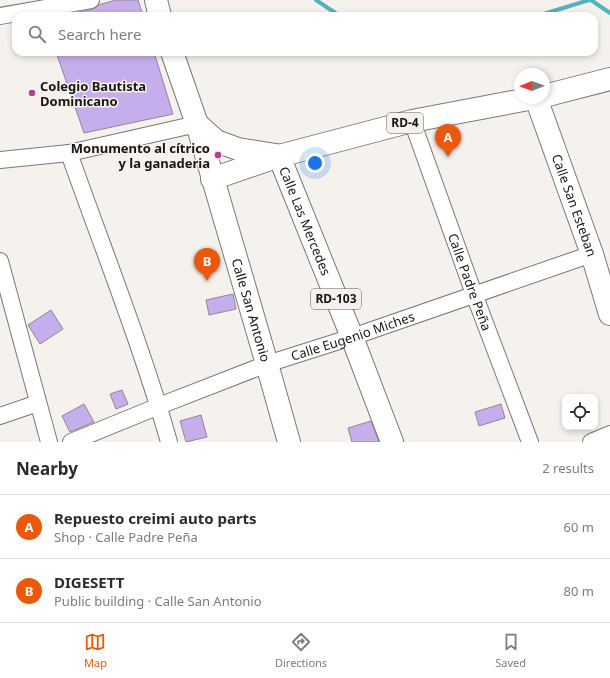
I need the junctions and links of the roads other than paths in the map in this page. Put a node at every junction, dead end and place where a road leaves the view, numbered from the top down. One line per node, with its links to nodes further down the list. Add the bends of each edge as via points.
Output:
1 (91, 0): 3 (street)
2 (156, 0): 4 (main road)
3 (23, 12)
4 (159, 12)
5 (12, 14): 6 (street)
6 (0, 16)
7 (173, 56): 13 (main road, RD-4)
8 (610, 79): 9 (main road)
9 (550, 94)
10 (514, 102): 12 (main road, RD-4)
11 (537, 104): 18 (main road, Calle San Esteban)
12 (412, 121): 15 (main road, RD-4); 20 (street, Calle Padre Peña)
13 (197, 124): 14 (street); 15 (main road, RD-4, via 216,141 238,149); 17 (main road, RD-4)
14 (69, 153): 16 (street); 25 (street)
15 (279, 156): 17 (main road, RD-4); 22 (main road, Calle Las Mercedes / RD-103)
16 (0, 160)
17 (212, 178): 23 (main road, Calle San Antonio)
18 (592, 254): 20 (street, Calle Eugenio Miches); 21 (main road, Calle San Esteban)
19 (0, 261): 24 (street)
20 (474, 294): 22 (street, Calle Eugenio Miches); 33 (street, Calle Padre Peña)
21 (610, 314)
22 (352, 337): 23 (street, Calle Eugenio Miches); 32 (main road, Calle Las Mercedes / RD-103)
23 (267, 364): 25 (street, Calle Eugenio Miches); 31 (main road, Calle San Antonio)
24 (38, 403): 26 (street); 28 (street)
25 (159, 406): 29 (street, Calle Eugenio Miches); 30 (street)
26 (0, 416)
27 (610, 434): 34 (street)
28 (49, 442)
29 (71, 442)
30 (169, 442)
31 (288, 442)
32 (392, 442)
33 (530, 442)
34 (591, 442)

